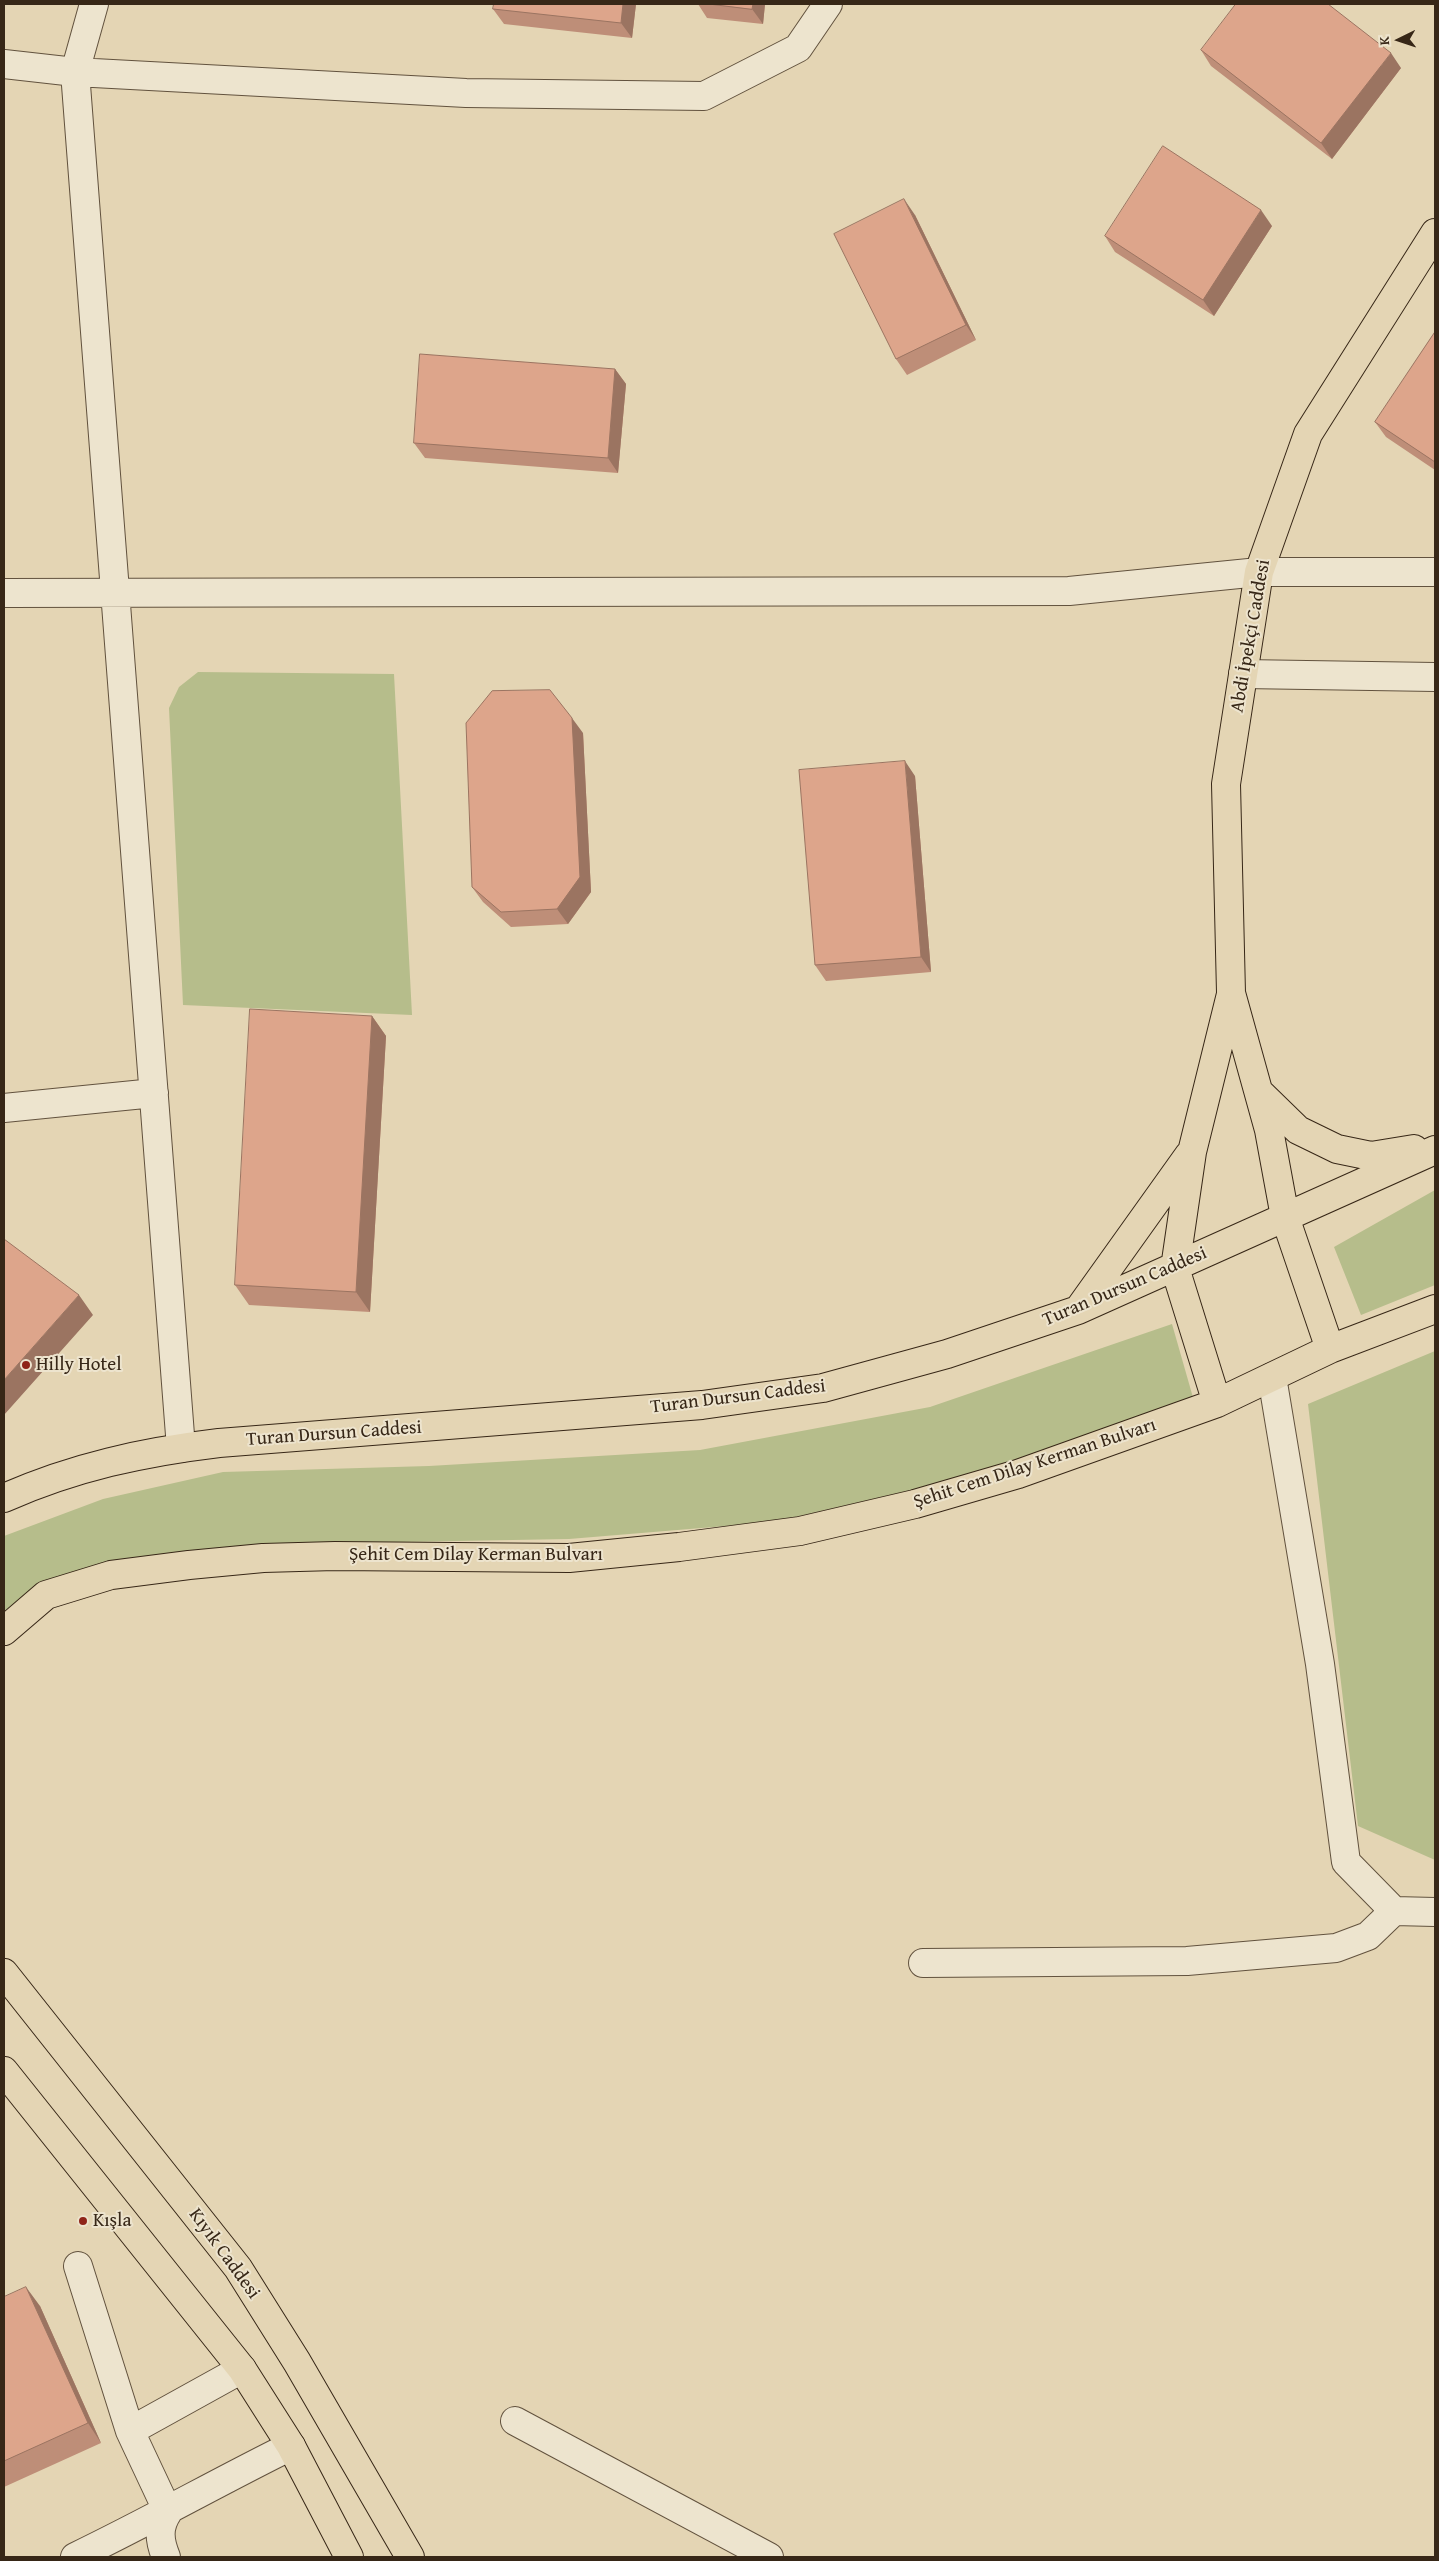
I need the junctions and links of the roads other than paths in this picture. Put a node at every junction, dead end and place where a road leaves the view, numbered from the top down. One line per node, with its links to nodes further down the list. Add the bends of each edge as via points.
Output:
1 (94, 4): 4 (street)
2 (828, 4): 4 (street, via 798,48 704,96 466,93)
3 (4, 64): 4 (street)
4 (75, 72): 8 (street)
5 (1435, 233): 6 (main road, Abdi İpekçi Caddesi, via 1308,434)
6 (1259, 572): 7 (street); 8 (street, via 1069,591); 10 (main road, Abdi İpekçi Caddesi)
7 (1435, 572)
8 (116, 592): 9 (street); 14 (street)
9 (4, 593)
10 (1243, 674): 11 (street); 12 (main road, Abdi İpekçi Caddesi, via 1226,784)
11 (1435, 677)
12 (1231, 993): 13 (main road); 17 (main road)
13 (1259, 1092): 16 (main road, via 1298,1130 1337,1149 1371,1156); 18 (main road)
14 (154, 1093): 15 (street); 25 (street)
15 (4, 1108)
16 (1435, 1148): 18 (main road, Turan Dursun Caddesi)
17 (1192, 1152): 19 (main road); 21 (main road)
18 (1285, 1217): 19 (main road, Turan Dursun Caddesi); 22 (main road)
19 (1175, 1268): 21 (main road, Turan Dursun Caddesi); 24 (main road)
20 (1435, 1309): 22 (main road, Şehit Cem Dilay Kerman Bulvarı)
21 (1078, 1310): 25 (main road, Turan Dursun Caddesi, via 948,1354 824,1388 702,1405)
22 (1330, 1349): 23 (main road, Şehit Cem Dilay Kerman Bulvarı)
23 (1272, 1377): 24 (main road, Şehit Cem Dilay Kerman Bulvarı); 28 (street, via 1320,1664 1346,1862)
24 (1217, 1403): 27 (main road, Şehit Cem Dilay Kerman Bulvarı, via 1018,1474 915,1504 800,1531 569,1558 335,1556 189,1565 110,1575 46,1595)
25 (181, 1448): 26 (main road, Turan Dursun Caddesi, via 152,1451 98,1464 38,1483)
26 (4, 1498)
27 (4, 1631)
28 (1394, 1911): 29 (street); 30 (street, via 1368,1936 1336,1948 1187,1961)
29 (1435, 1912)
30 (923, 1963)
31 (4, 1973): 42 (main road, Kıyık Caddesi, via 238,2268 297,2362)
32 (4, 2072): 34 (main road)
33 (78, 2266): 36 (street)
34 (242, 2369): 36 (street); 37 (main road)
35 (514, 2421): 43 (street)
36 (130, 2431): 38 (street)
37 (291, 2446): 38 (street); 41 (main road)
38 (168, 2512): 39 (street); 40 (street, via 160,2530)
39 (75, 2557)
40 (166, 2557)
41 (349, 2557)
42 (410, 2557)
43 (770, 2557)

